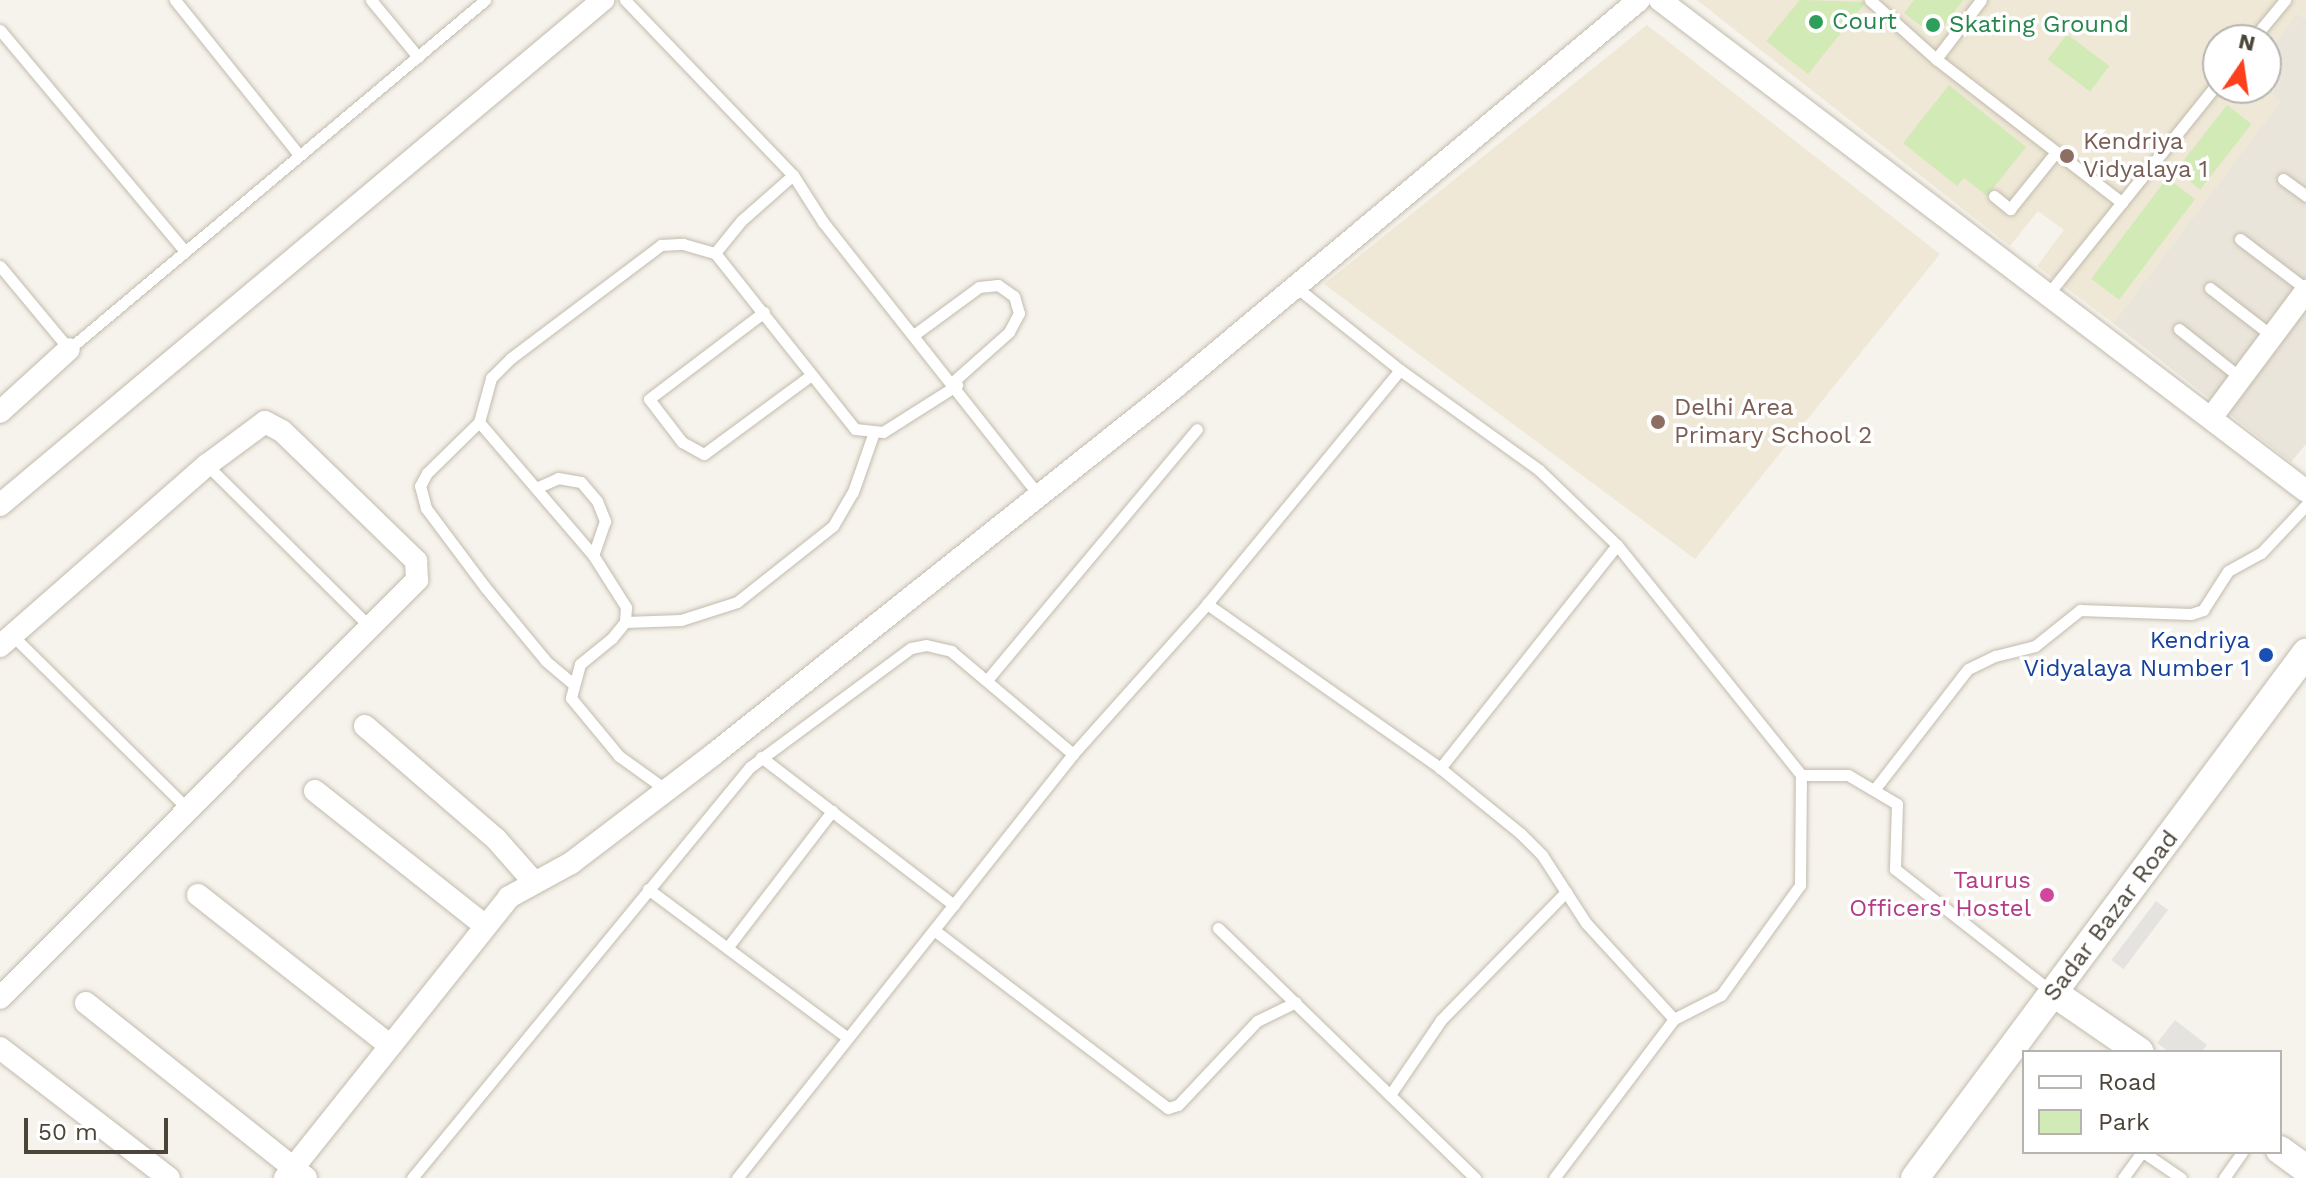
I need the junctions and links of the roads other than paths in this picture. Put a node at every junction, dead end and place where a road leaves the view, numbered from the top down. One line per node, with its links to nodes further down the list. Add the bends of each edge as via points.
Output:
1 (175, 0): 17 (lane)
2 (371, 0): 13 (lane)
3 (485, 0): 13 (lane)
4 (603, 0): 49 (street)
5 (625, 0): 18 (lane)
6 (1639, 0): 27 (street)
7 (1660, 0): 30 (street)
8 (1870, 0): 14 (lane)
9 (1981, 0): 14 (lane)
10 (2285, 0): 11 (lane)
11 (2265, 24)
12 (0, 30): 24 (lane)
13 (418, 57): 17 (lane)
14 (1936, 59): 16 (lane)
15 (2202, 103): 22 (lane)
16 (2056, 152): 20 (lane, via 2010,209); 22 (lane)
17 (299, 155): 24 (lane)
18 (793, 175): 25 (lane, via 741,221); 33 (lane, via 823,222)
19 (2283, 179): 21 (lane)
20 (1994, 196)
21 (2306, 196)
22 (2122, 203): 30 (lane)
23 (2240, 239): 29 (lane)
24 (185, 251): 35 (lane)
25 (715, 253): 31 (lane); 42 (lane, via 683,244 661,245 499,369 486,390)
26 (0, 266): 35 (lane)
27 (1296, 287): 36 (lane); 48 (street)
28 (2210, 288): 34 (lane)
29 (2306, 290): 34 (street)
30 (2049, 293): 41 (street)
31 (764, 312): 37 (lane); 37 (lane, via 649,399 682,442 704,454)
32 (2179, 329): 38 (lane)
33 (915, 334): 39 (lane); 39 (lane, via 979,287 998,285 1014,296 1019,313 1009,332)
34 (2272, 336): 38 (street)
35 (69, 349): 40 (street)
36 (1400, 370): 51 (lane, via 1539,470); 53 (lane)
37 (811, 375): 44 (lane, via 855,429)
38 (2241, 378): 41 (street)
39 (955, 383): 44 (lane, via 883,432); 48 (lane)
40 (0, 412)
41 (2211, 418): 47 (street)
42 (479, 422): 46 (lane); 59 (lane, via 427,473 421,497 485,587 546,661)
43 (1197, 429): 58 (lane)
44 (874, 432): 54 (lane, via 853,492 833,526 737,602 681,620)
45 (207, 465): 55 (lane); 55 (street, via 265,422 282,431 416,561 417,580); 56 (street)
46 (536, 488): 52 (lane); 52 (lane, via 558,478 581,482 605,521)
47 (2306, 491)
48 (1038, 494): 65 (street)
49 (0, 505)
50 (2306, 505): 66 (lane, via 2261,553 2228,571 2203,610 2080,610 2035,646 1968,669)
51 (1617, 545): 63 (lane); 64 (lane)
52 (593, 555): 54 (lane, via 626,607)
53 (1207, 604): 61 (lane); 63 (lane)
54 (625, 622): 59 (lane, via 580,664)
55 (369, 626): 69 (street)
56 (6, 640): 69 (lane)
57 (2306, 653): 79 (street, Sadar Bazar Road)
58 (987, 680): 61 (lane); 62 (lane, via 940,646 911,648)
59 (572, 683): 65 (lane, via 571,698 619,756)
60 (365, 726): 70 (street, via 496,839)
61 (1073, 754): 74 (lane)
62 (761, 757): 68 (lane); 71 (lane)
63 (1440, 768): 72 (lane, via 1531,844)
64 (1801, 775): 66 (lane, via 1848,775); 83 (lane, via 1800,885 1721,995)
65 (665, 789): 70 (street, via 571,863)
66 (1874, 790): 79 (lane, via 1897,804 1895,869)
67 (315, 791): 75 (street)
68 (832, 811): 74 (lane); 78 (lane)
69 (191, 812): 80 (street)
70 (533, 881): 75 (street, via 509,897)
71 (648, 889): 78 (lane); 96 (lane)
72 (1566, 892): 83 (lane, via 1586,923); 88 (lane, via 1441,1020)
73 (198, 895): 85 (street)
74 (954, 905): 77 (lane)
75 (484, 925): 85 (street)
76 (1218, 928): 81 (lane)
77 (934, 930): 81 (lane, via 1168,1108 1178,1105 1257,1021); 84 (lane)
78 (727, 948): 84 (lane)
79 (2054, 993): 87 (street); 100 (street, Sadar Bazar Road)
80 (0, 998)
81 (1296, 1002): 88 (lane)
82 (86, 1003): 94 (street)
83 (1674, 1019): 99 (lane)
84 (848, 1038): 97 (lane)
85 (389, 1045): 94 (street)
86 (1, 1050): 95 (street)
87 (2137, 1050)
88 (1392, 1092): 98 (lane)
89 (2282, 1151): 93 (street)
90 (2141, 1154): 101 (lane)
91 (2146, 1154): 102 (lane)
92 (2241, 1154): 103 (lane)
93 (2306, 1169)
94 (295, 1175)
95 (169, 1178)
96 (412, 1178)
97 (737, 1178)
98 (1475, 1178)
99 (1554, 1178)
100 (1915, 1178)
101 (2123, 1178)
102 (2181, 1178)
103 (2224, 1178)

